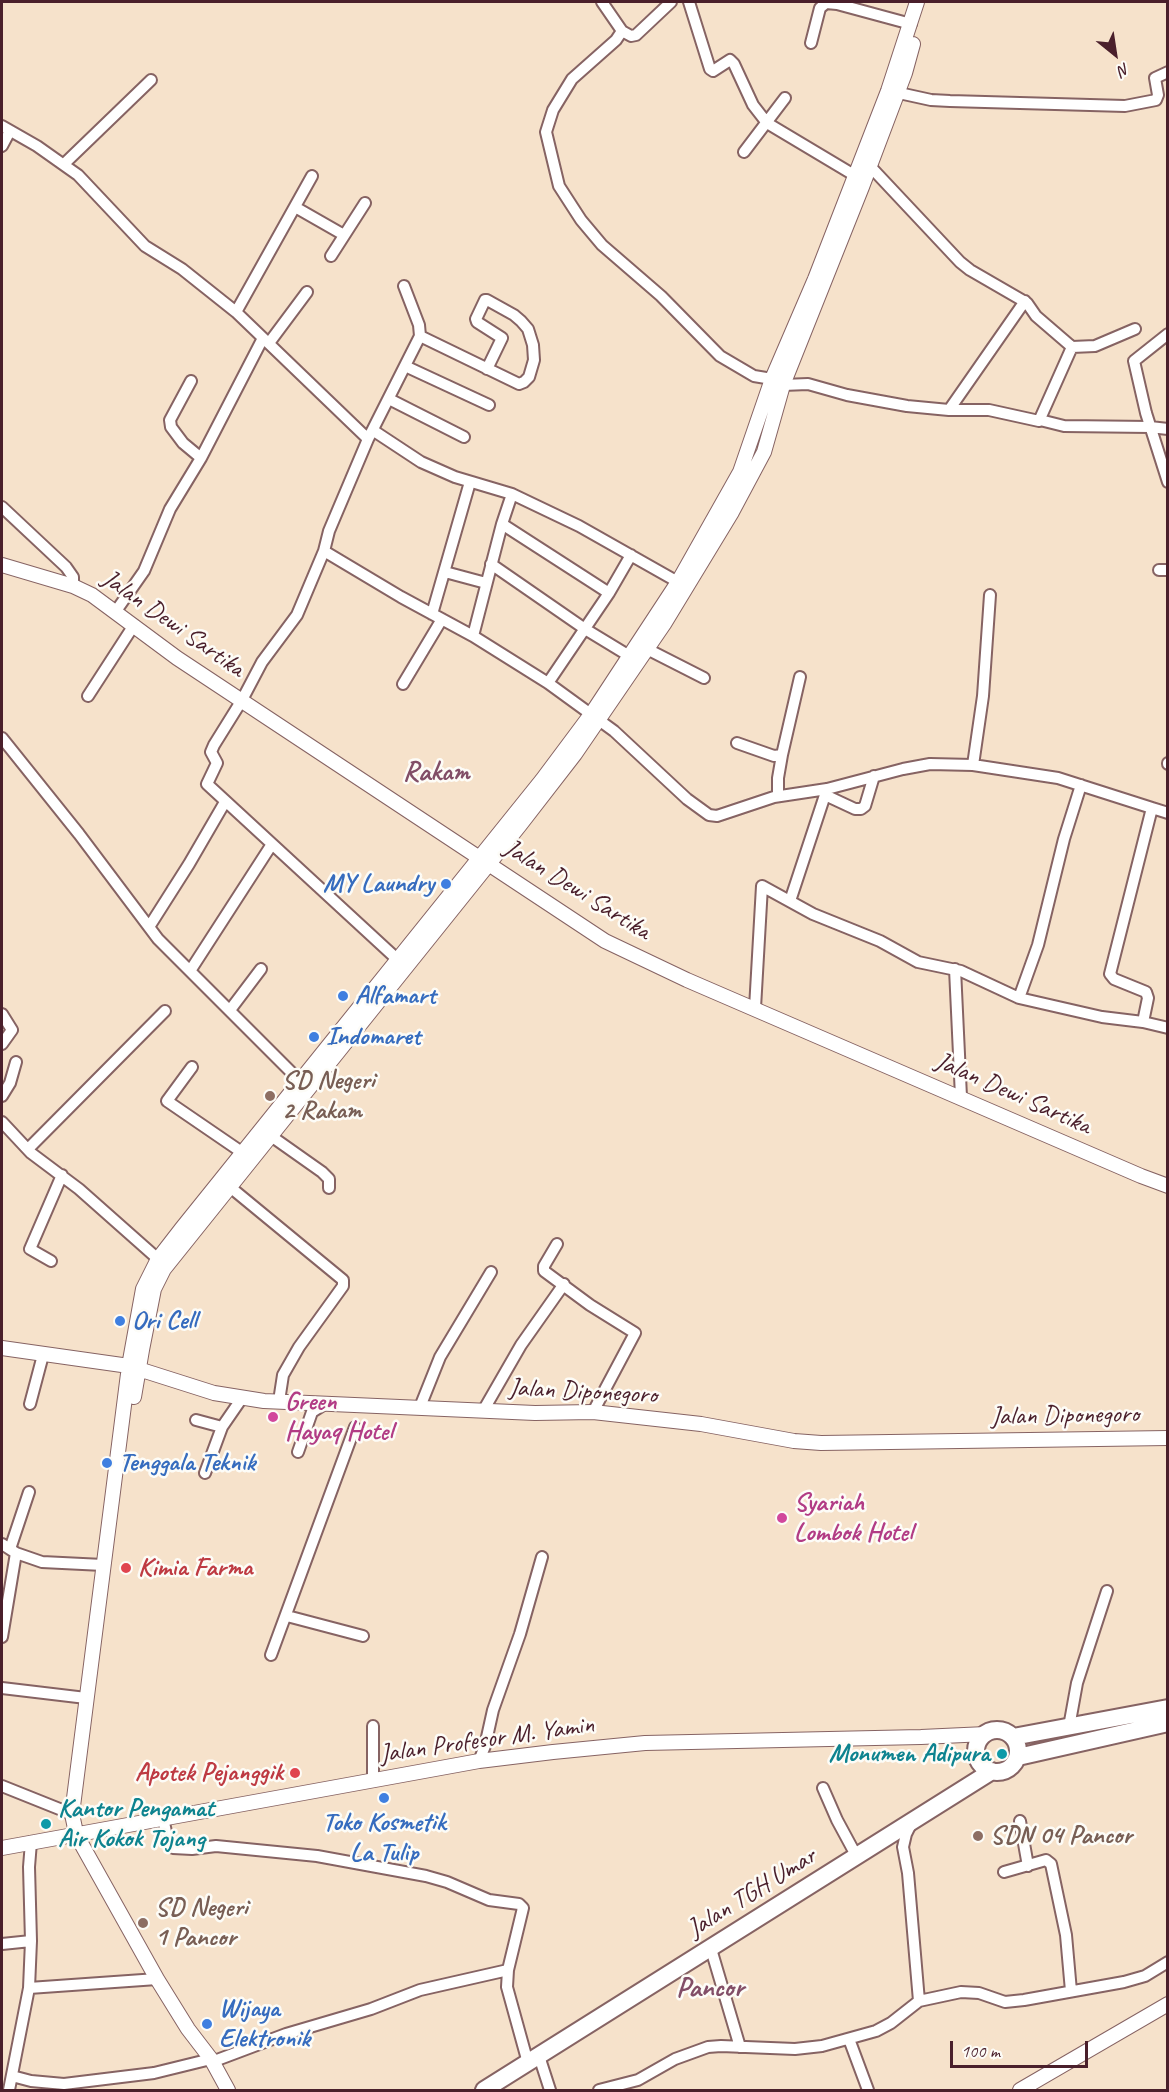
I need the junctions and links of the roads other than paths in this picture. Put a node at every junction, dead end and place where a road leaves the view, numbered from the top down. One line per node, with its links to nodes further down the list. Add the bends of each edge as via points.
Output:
1 (602, 2): 7 (street)
2 (672, 2): 7 (street, via 636,35)
3 (689, 2): 13 (street, via 710,69 713,71 730,60)
4 (917, 2): 6 (main road)
5 (926, 2): 11 (main road)
6 (911, 24): 8 (street, via 826,3 820,8); 11 (main road)
7 (627, 34): 37 (street, via 572,79 553,110 546,132 559,186 602,245 661,296 720,356 754,376)
8 (811, 43)
9 (1167, 72): 11 (street, via 1155,78 1156,100 1125,106 950,101)
10 (151, 80): 18 (street)
11 (893, 92): 17 (main road)
12 (785, 98): 13 (street)
13 (767, 123): 16 (street); 19 (street)
14 (6, 128): 15 (street); 18 (street)
15 (2, 146)
16 (744, 152)
17 (866, 163): 19 (main road); 27 (street, via 960,262); 37 (main road)
18 (64, 164): 28 (street, via 93,189 145,246 194,277)
19 (854, 175): 37 (main road)
20 (312, 176): 22 (street)
21 (365, 203): 23 (street)
22 (296, 207): 23 (street); 28 (street)
23 (344, 235): 24 (street)
24 (331, 256)
25 (404, 286): 31 (street)
26 (307, 292): 32 (street)
27 (1025, 301): 33 (street, via 1036,316); 40 (street)
28 (236, 312): 32 (street)
29 (1135, 329): 33 (street, via 1095,346)
30 (1167, 334): 42 (street, via 1134,362)
31 (420, 336): 34 (street); 35 (street)
32 (266, 340): 45 (street); 47 (street)
33 (1072, 347): 41 (street)
34 (405, 366): 38 (street); 39 (street)
35 (487, 369): 35 (street, via 519,384 530,377 534,360 528,329 514,315 485,300 477,322 502,338)
36 (191, 381): 47 (street, via 170,420 171,428)
37 (778, 382): 40 (street); 44 (main road)
38 (389, 399): 45 (street); 46 (street)
39 (489, 405)
40 (949, 410): 41 (street, via 989,410)
41 (1040, 420): 42 (street, via 1064,426)
42 (1150, 427): 43 (street); 49 (street)
43 (1167, 429)
44 (763, 430): 52 (main road, via 749,449); 52 (main road, via 764,452)
45 (371, 435): 48 (street); 54 (street)
46 (464, 437)
47 (201, 458): 64 (street, via 170,508 144,571)
48 (470, 482): 50 (street); 58 (street)
49 (1167, 482)
50 (512, 494): 53 (street); 55 (street)
51 (2, 507): 61 (street, via 66,567)
52 (726, 510): 59 (main road); 70 (main road)
53 (501, 524): 56 (street); 62 (street)
54 (324, 551): 65 (street); 77 (street, via 297,615 262,662)
55 (631, 555): 59 (street); 62 (street)
56 (491, 564): 60 (street); 68 (street)
57 (2, 565): 61 (main road, Jalan Dewi Sartika)
58 (445, 572): 60 (street); 65 (street)
59 (678, 582): 71 (main road)
60 (486, 583): 69 (street)
61 (73, 586): 64 (main road, Jalan Dewi Sartika)
62 (609, 593): 68 (street)
63 (990, 595): 82 (street, via 983,696)
64 (116, 611): 67 (main road, Jalan Dewi Sartika)
65 (432, 614): 66 (street)
66 (442, 619): 69 (street); 75 (street)
67 (134, 625): 76 (street); 77 (main road, Jalan Dewi Sartika)
68 (585, 629): 71 (street); 74 (street)
69 (473, 636): 74 (street)
70 (647, 649): 71 (main road); 73 (street)
71 (634, 659): 78 (main road)
72 (800, 677): 81 (street)
73 (704, 678)
74 (548, 683): 78 (street)
75 (403, 684)
76 (88, 696)
77 (242, 700): 87 (street, via 211,750 217,763 207,784); 91 (main road, Jalan Dewi Sartika)
78 (595, 716): 86 (street, via 709,815 717,816); 91 (main road, via 542,780)
79 (2, 738): 93 (street)
80 (737, 743): 81 (street, via 774,756)
81 (782, 755): 86 (street)
82 (973, 765): 83 (street, via 930,764); 84 (street)
83 (874, 776): 85 (street); 85 (street, via 861,809)
84 (1081, 785): 88 (street); 98 (street, via 1038,945)
85 (826, 792): 86 (street); 92 (street)
86 (778, 796)
87 (225, 802): 90 (street); 93 (street)
88 (1152, 808): 89 (street); 103 (street, via 1110,974 1146,992)
89 (1167, 813)
90 (272, 844): 94 (street); 97 (street)
91 (484, 861): 94 (main road); 99 (main road, Jalan Dewi Sartika, via 605,941)
92 (790, 901): 96 (street, via 918,962); 99 (street, via 762,886)
93 (148, 927): 97 (street)
94 (396, 968): 108 (main road); 112 (main road)
95 (261, 969): 100 (street)
96 (955, 969): 98 (street); 110 (street)
97 (190, 971): 100 (street)
98 (1019, 998): 103 (street)
99 (755, 1008): 110 (main road, Jalan Dewi Sartika)
100 (230, 1010): 108 (street)
101 (165, 1011): 113 (street)
102 (2, 1014): 105 (street, via 12,1030)
103 (1143, 1022): 104 (street)
104 (1167, 1028)
105 (2, 1044)
106 (16, 1062): 109 (street)
107 (192, 1067): 114 (street, via 167,1101)
108 (300, 1081): 114 (main road)
109 (2, 1096)
110 (961, 1097): 117 (main road, Jalan Dewi Sartika)
111 (2, 1122): 113 (street)
112 (271, 1136): 116 (main road); 118 (street, via 322,1172 329,1179)
113 (28, 1149): 115 (street)
114 (243, 1153): 116 (main road)
115 (62, 1175): 120 (street); 121 (street, via 30,1249)
116 (226, 1184): 120 (main road); 126 (main road, via 159,1278); 128 (street, via 343,1280 343,1286 298,1347 283,1375)
117 (1167, 1186)
118 (329, 1188)
119 (557, 1244): 123 (street, via 543,1269)
120 (158, 1259): 126 (main road, via 143,1289)
121 (51, 1262)
122 (491, 1272): 131 (street, via 440,1357)
123 (564, 1284): 132 (street, via 521,1345); 133 (street, via 635,1333)
124 (2, 1348): 125 (main road, Jalan Diponegoro)
125 (43, 1355): 126 (main road, Jalan Diponegoro); 129 (street)
126 (134, 1367): 127 (main road, Jalan Diponegoro); 143 (main road); 150 (main road)
127 (242, 1398): 128 (main road, Jalan Diponegoro); 135 (street)
128 (279, 1401): 130 (main road, Jalan Diponegoro)
129 (30, 1404)
130 (323, 1405): 131 (main road, Jalan Diponegoro); 138 (street, via 312,1412)
131 (420, 1407): 132 (main road, Jalan Diponegoro)
132 (483, 1411): 133 (main road, Jalan Diponegoro)
133 (593, 1412): 137 (main road, Jalan Diponegoro, via 701,1424 814,1443)
134 (196, 1420): 135 (street)
135 (222, 1427): 139 (street)
136 (355, 1427): 145 (street)
137 (1167, 1438)
138 (298, 1452)
139 (205, 1473)
140 (29, 1492): 141 (street)
141 (9, 1549): 143 (street, via 42,1562); 147 (street)
142 (543, 1557): 158 (street)
143 (103, 1565): 150 (main road)
144 (1107, 1591): 154 (street, via 1077,1683)
145 (287, 1616): 146 (street); 148 (street)
146 (363, 1636)
147 (2, 1637)
148 (271, 1655)
149 (2, 1689): 150 (street)
150 (87, 1702): 163 (main road); 167 (main road)
151 (1167, 1708): 154 (main road)
152 (1167, 1724): 157 (main road)
153 (373, 1726): 160 (street)
154 (1070, 1727): 156 (main road)
155 (986, 1734): 156 (main road, via 1003,1731); 158 (main road, Jalan Profesor M. Yamin, via 645,1743); 159 (main road, via 978,1743 977,1755)
156 (1013, 1737): 157 (main road)
157 (1018, 1757): 159 (main road, via 1008,1770)
158 (478, 1761): 160 (main road, Jalan Profesor M. Yamin)
159 (992, 1772): 165 (main road, Jalan TGH Umar)
160 (372, 1780): 164 (main road, Jalan Profesor M. Yamin)
161 (2, 1786): 163 (street)
162 (823, 1788): 170 (street)
163 (72, 1814): 167 (main road)
164 (163, 1818): 167 (main road, Jalan Profesor M. Yamin); 177 (street, via 173,1848 216,1846 317,1856 426,1876 489,1900 519,1904 523,1908)
165 (912, 1821): 170 (main road, Jalan TGH Umar); 181 (street, via 903,1847)
166 (1020, 1821): 171 (street)
167 (79, 1833): 168 (main road, Jalan Profesor M. Yamin); 178 (main road); 183 (main road)
168 (31, 1842): 169 (main road, Jalan Profesor M. Yamin); 173 (street)
169 (2, 1848)
170 (857, 1857): 175 (main road, Jalan TGH Umar)
171 (1028, 1866): 172 (street); 180 (street, via 1046,1860 1051,1864 1066,1935)
172 (1004, 1872)
173 (31, 1941): 174 (street); 179 (street)
174 (2, 1944)
175 (711, 1949): 185 (street); 187 (main road, Jalan TGH Umar)
176 (1167, 1962): 180 (street, via 1135,1979)
177 (508, 1970): 186 (street, via 420,1990); 187 (street, via 507,1988)
178 (157, 1979): 179 (street); 183 (main road)
179 (29, 1988): 188 (street)
180 (1071, 1991): 181 (street, via 1013,2002 961,1992)
181 (919, 2001): 184 (street, via 891,2023)
182 (1167, 2004): 196 (main road)
183 (191, 2027): 186 (main road)
184 (849, 2039): 185 (street, via 795,2049); 195 (street)
185 (740, 2047): 194 (street, via 701,2049 638,2080)
186 (214, 2060): 188 (street, via 144,2075 71,2083 45,2083); 190 (main road); 191 (main road)
187 (533, 2060): 192 (main road, Jalan TGH Umar); 193 (street)
188 (12, 2076): 189 (street)
189 (9, 2091)
190 (228, 2091)
191 (235, 2091)
192 (484, 2091)
193 (550, 2091)
194 (599, 2091)
195 (868, 2091)
196 (1020, 2091)

